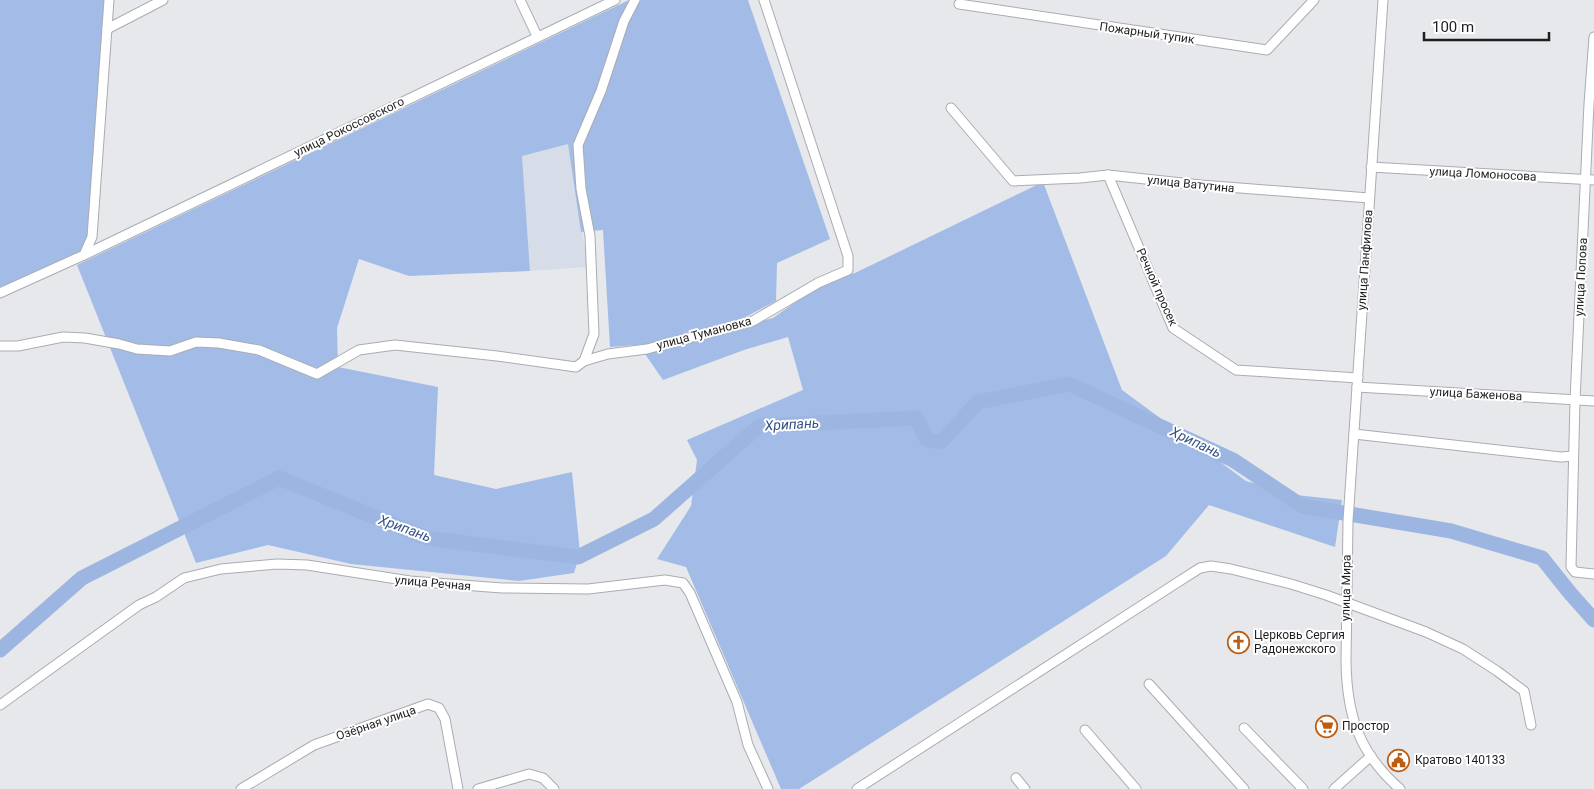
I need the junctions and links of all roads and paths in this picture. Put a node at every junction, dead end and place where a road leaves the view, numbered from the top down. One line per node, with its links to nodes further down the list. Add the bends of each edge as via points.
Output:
1 (109, 0): 11 (street)
2 (163, 0): 11 (street)
3 (520, 0): 12 (street)
4 (615, 0): 12 (street, улица Рокоссовского)
5 (635, 0): 22 (street, via 578,145 581,189 590,236 594,334)
6 (764, 0): 22 (street, улица Тумановка, via 848,256 848,270 818,283 753,321 647,349)
7 (1314, 0): 10 (street, Пожарный тупик, via 1267,50)
8 (1383, 0): 15 (street, улица Панфилова)
9 (958, 4): 10 (street, Пожарный тупик)
10 (982, 4)
11 (107, 29): 19 (street, via 92,237)
12 (537, 36): 19 (street, улица Рокоссовского)
13 (1594, 37): 17 (street, улица Попова)
14 (951, 108): 16 (street, улица Ватутина, via 1013,181)
15 (1371, 167): 17 (street, улица Ломоносова); 18 (street, улица Панфилова)
16 (1108, 175): 18 (street, улица Ватутина); 23 (street, Речной просек, via 1173,328 1236,370)
17 (1590, 180): 24 (street, улица Попова)
18 (1369, 198): 23 (street, улица Панфилова)
19 (84, 255): 20 (street, улица Рокоссовского)
20 (0, 293)
21 (0, 346): 22 (street, улица Тумановка, via 85,338 137,349 170,351 196,342 219,343 259,350 317,374 359,350 395,345 576,367)
22 (584, 360)
23 (1358, 383): 24 (street, улица Баженова); 26 (street, улица Панфилова)
24 (1574, 400): 25 (street, улица Баженова); 27 (street, улица Попова)
25 (1594, 401)
26 (1354, 434): 27 (street); 28 (street, улица Панфилова)
27 (1573, 456): 29 (street, улица Попова, via 1571,567 1575,572)
28 (1348, 521): 30 (street, улица Мира)
29 (1594, 574)
30 (1346, 603): 33 (street, via 1426,632 1463,649 1498,671 1524,692); 36 (street, улица Мира, via 1346,681 1354,724); 43 (street, via 1231,569 1200,568)
31 (1149, 684): 46 (street)
32 (0, 705): 42 (street, улица Речная, via 139,605 184,578 221,569 307,565 410,581 502,588 588,589 665,580 683,583 690,593 737,702 748,745)
33 (1531, 725)
34 (1244, 728): 47 (street)
35 (1085, 730): 45 (street)
36 (1371, 756): 48 (street); 49 (street, улица Мира)
37 (1016, 778): 44 (street)
38 (241, 789): 39 (street, Озёрная улица, via 314,745 428,704 438,708 445,719)
39 (458, 789)
40 (478, 789): 41 (street, via 529,774 543,778)
41 (554, 789)
42 (768, 789)
43 (858, 789)
44 (1025, 789)
45 (1136, 789)
46 (1244, 789)
47 (1303, 789)
48 (1334, 789)
49 (1400, 789)

